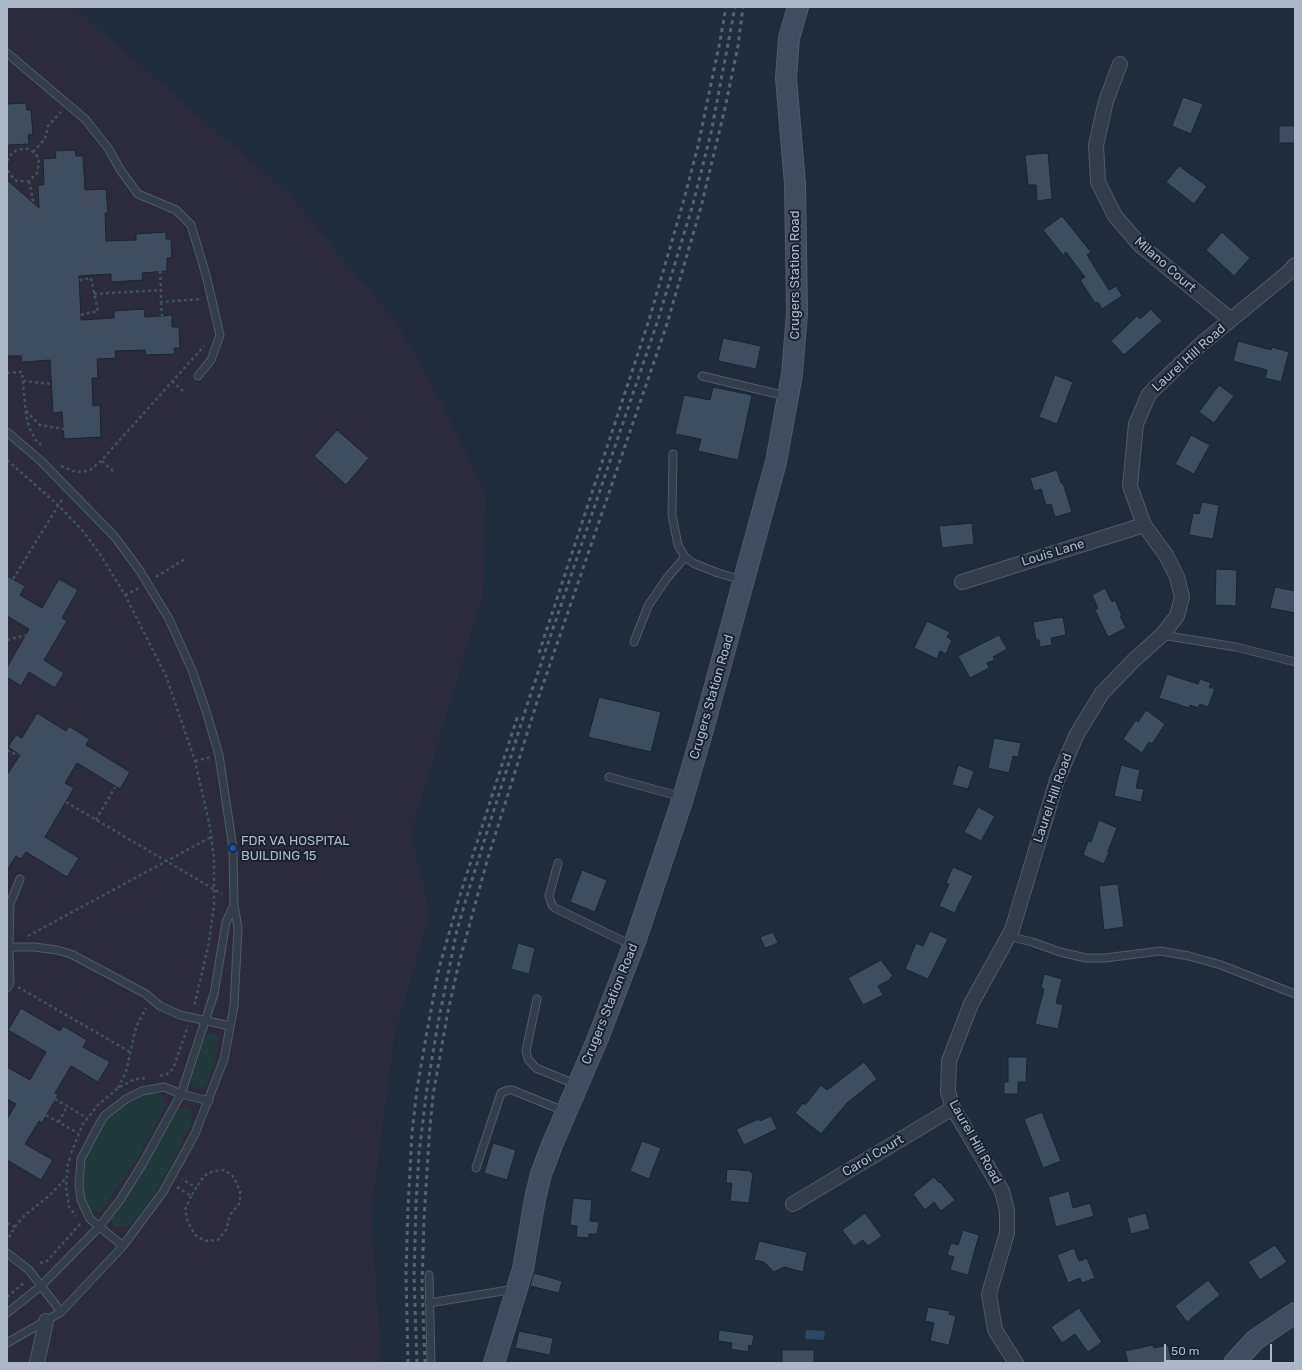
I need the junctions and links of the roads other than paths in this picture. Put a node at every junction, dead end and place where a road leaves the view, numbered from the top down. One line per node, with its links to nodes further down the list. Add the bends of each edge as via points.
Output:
1 (798, 7): 8 (street, Crugers Station Road, via 789,38 786,78 795,184 797,314)
2 (7, 53): 6 (lane, via 85,119 108,148 138,194 176,210 191,225 220,335 211,360)
3 (1120, 64): 5 (street, Milano Court, via 1106,101 1096,145 1098,182 1115,216 1140,245)
4 (1295, 265): 5 (street, Laurel Hill Road)
5 (1231, 320): 11 (street, Laurel Hill Road, via 1200,345 1149,394 1136,424 1130,486)
6 (198, 376)
7 (702, 376): 8 (lane)
8 (788, 396): 13 (street, Crugers Station Road, via 776,462)
9 (7, 432): 22 (lane, via 41,461 115,537 170,619 192,670 219,755 233,848)
10 (673, 454): 12 (lane, via 672,515 678,545)
11 (1144, 525): 14 (street, Louis Lane); 15 (street, Laurel Hill Road, via 1166,556 1177,577 1182,597 1177,616)
12 (685, 556): 13 (lane, via 693,562); 16 (lane, via 648,606)
13 (744, 580): 19 (street, Crugers Station Road)
14 (962, 582)
15 (1162, 635): 17 (lane, via 1236,647); 23 (street, Laurel Hill Road, via 1102,693 1077,734 1057,780 1012,930)
16 (634, 642)
17 (1295, 662)
18 (609, 777): 19 (lane)
19 (683, 798): 24 (street, Crugers Station Road)
20 (558, 863): 24 (lane, via 549,896 552,905)
21 (20, 879): 25 (lane, via 10,904)
22 (234, 905): 29 (lane, via 226,922); 30 (lane, via 238,928 234,1006)
23 (1008, 936): 27 (lane, via 1086,958 1160,951 1189,956 1221,965); 34 (street, Laurel Hill Road, via 971,1004 949,1061 948,1092)
24 (633, 946): 31 (street, Crugers Station Road)
25 (8, 948): 26 (lane, via 10,983); 29 (lane, via 34,947 71,954 146,994 160,1006 180,1015)
26 (7, 988)
27 (1295, 994)
28 (537, 999): 31 (lane, via 526,1051 528,1059 536,1068)
29 (207, 1020): 30 (lane); 32 (lane)
30 (230, 1026): 33 (lane, via 224,1059)
31 (577, 1085): 35 (street, Crugers Station Road)
32 (181, 1094): 33 (lane); 38 (lane, via 143,1163 120,1200); 38 (lane, via 164,1087 142,1091 126,1099 104,1116 81,1159 78,1184 81,1200 90,1219)
33 (209, 1101): 39 (lane, via 195,1134 163,1192)
34 (953, 1108): 37 (street, Carol Court); 53 (street, Laurel Hill Road, via 1002,1191 1007,1211 1007,1233 989,1294 995,1330)
35 (566, 1112): 36 (lane, via 516,1091 508,1090 501,1093); 43 (street, Crugers Station Road, via 541,1174)
36 (476, 1168)
37 (793, 1204)
38 (99, 1227): 39 (lane); 42 (lane)
39 (123, 1246): 45 (lane)
40 (7, 1253): 42 (lane, via 29,1270)
41 (429, 1275): 44 (lane)
42 (41, 1286): 45 (lane); 46 (lane)
43 (517, 1289): 44 (lane); 52 (street, Crugers Station Road)
44 (429, 1303): 51 (lane)
45 (61, 1312): 48 (lane)
46 (7, 1313)
47 (1295, 1313): 54 (street, via 1255,1340)
48 (46, 1321): 49 (lane); 50 (street)
49 (7, 1343)
50 (37, 1363)
51 (431, 1363)
52 (494, 1363)
53 (1016, 1363)
54 (1234, 1363)

